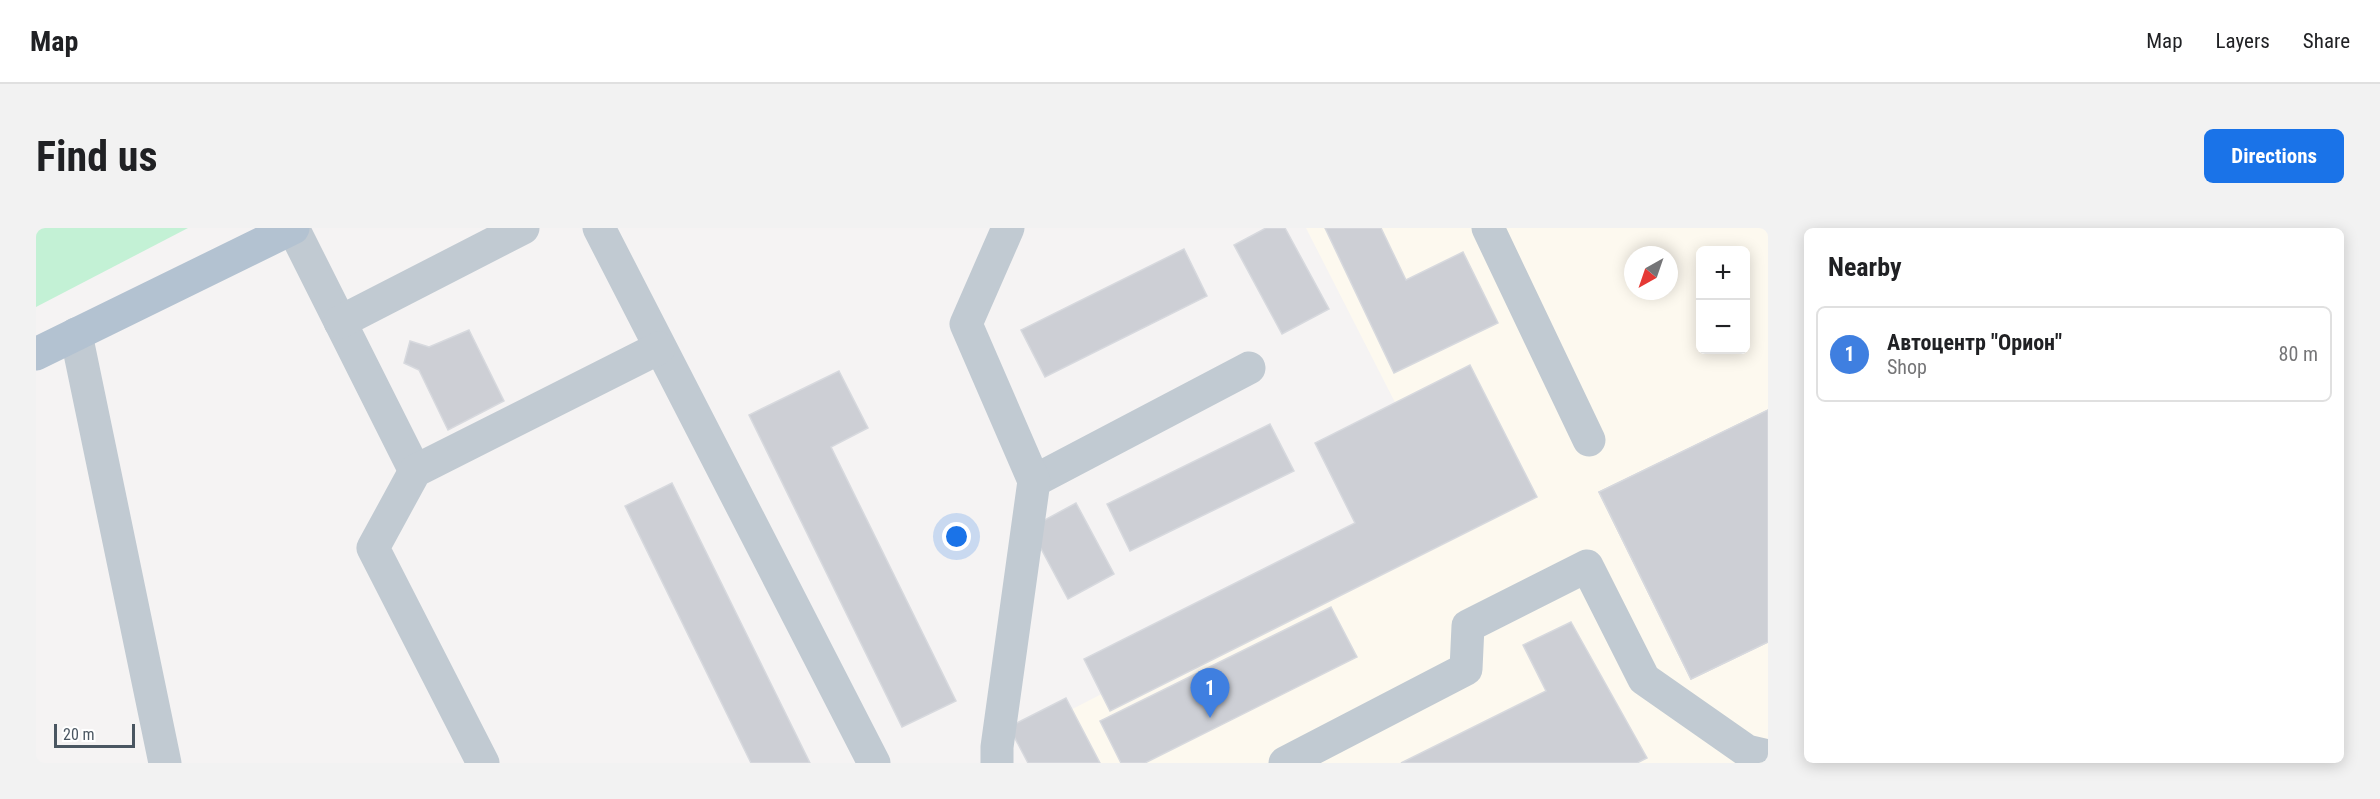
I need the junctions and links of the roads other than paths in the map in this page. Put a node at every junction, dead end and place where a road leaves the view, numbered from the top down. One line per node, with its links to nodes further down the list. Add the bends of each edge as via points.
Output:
1 (293, 228): 6 (lane); 7 (main road)
2 (523, 228): 6 (lane)
3 (599, 228): 8 (lane)
4 (1008, 228): 13 (lane, via 966,324)
5 (1488, 228): 11 (lane)
6 (340, 322): 12 (lane)
7 (76, 334): 9 (main road); 15 (lane)
8 (659, 348): 12 (lane); 17 (lane)
9 (36, 354)
10 (1249, 368): 13 (lane)
11 (1589, 440)
12 (415, 471): 16 (lane, via 373,548)
13 (1034, 481): 18 (lane)
14 (1768, 756): 19 (lane, via 1747,752 1644,679 1587,566 1468,626 1466,669)
15 (165, 763)
16 (483, 763)
17 (874, 763)
18 (997, 763)
19 (1285, 763)

